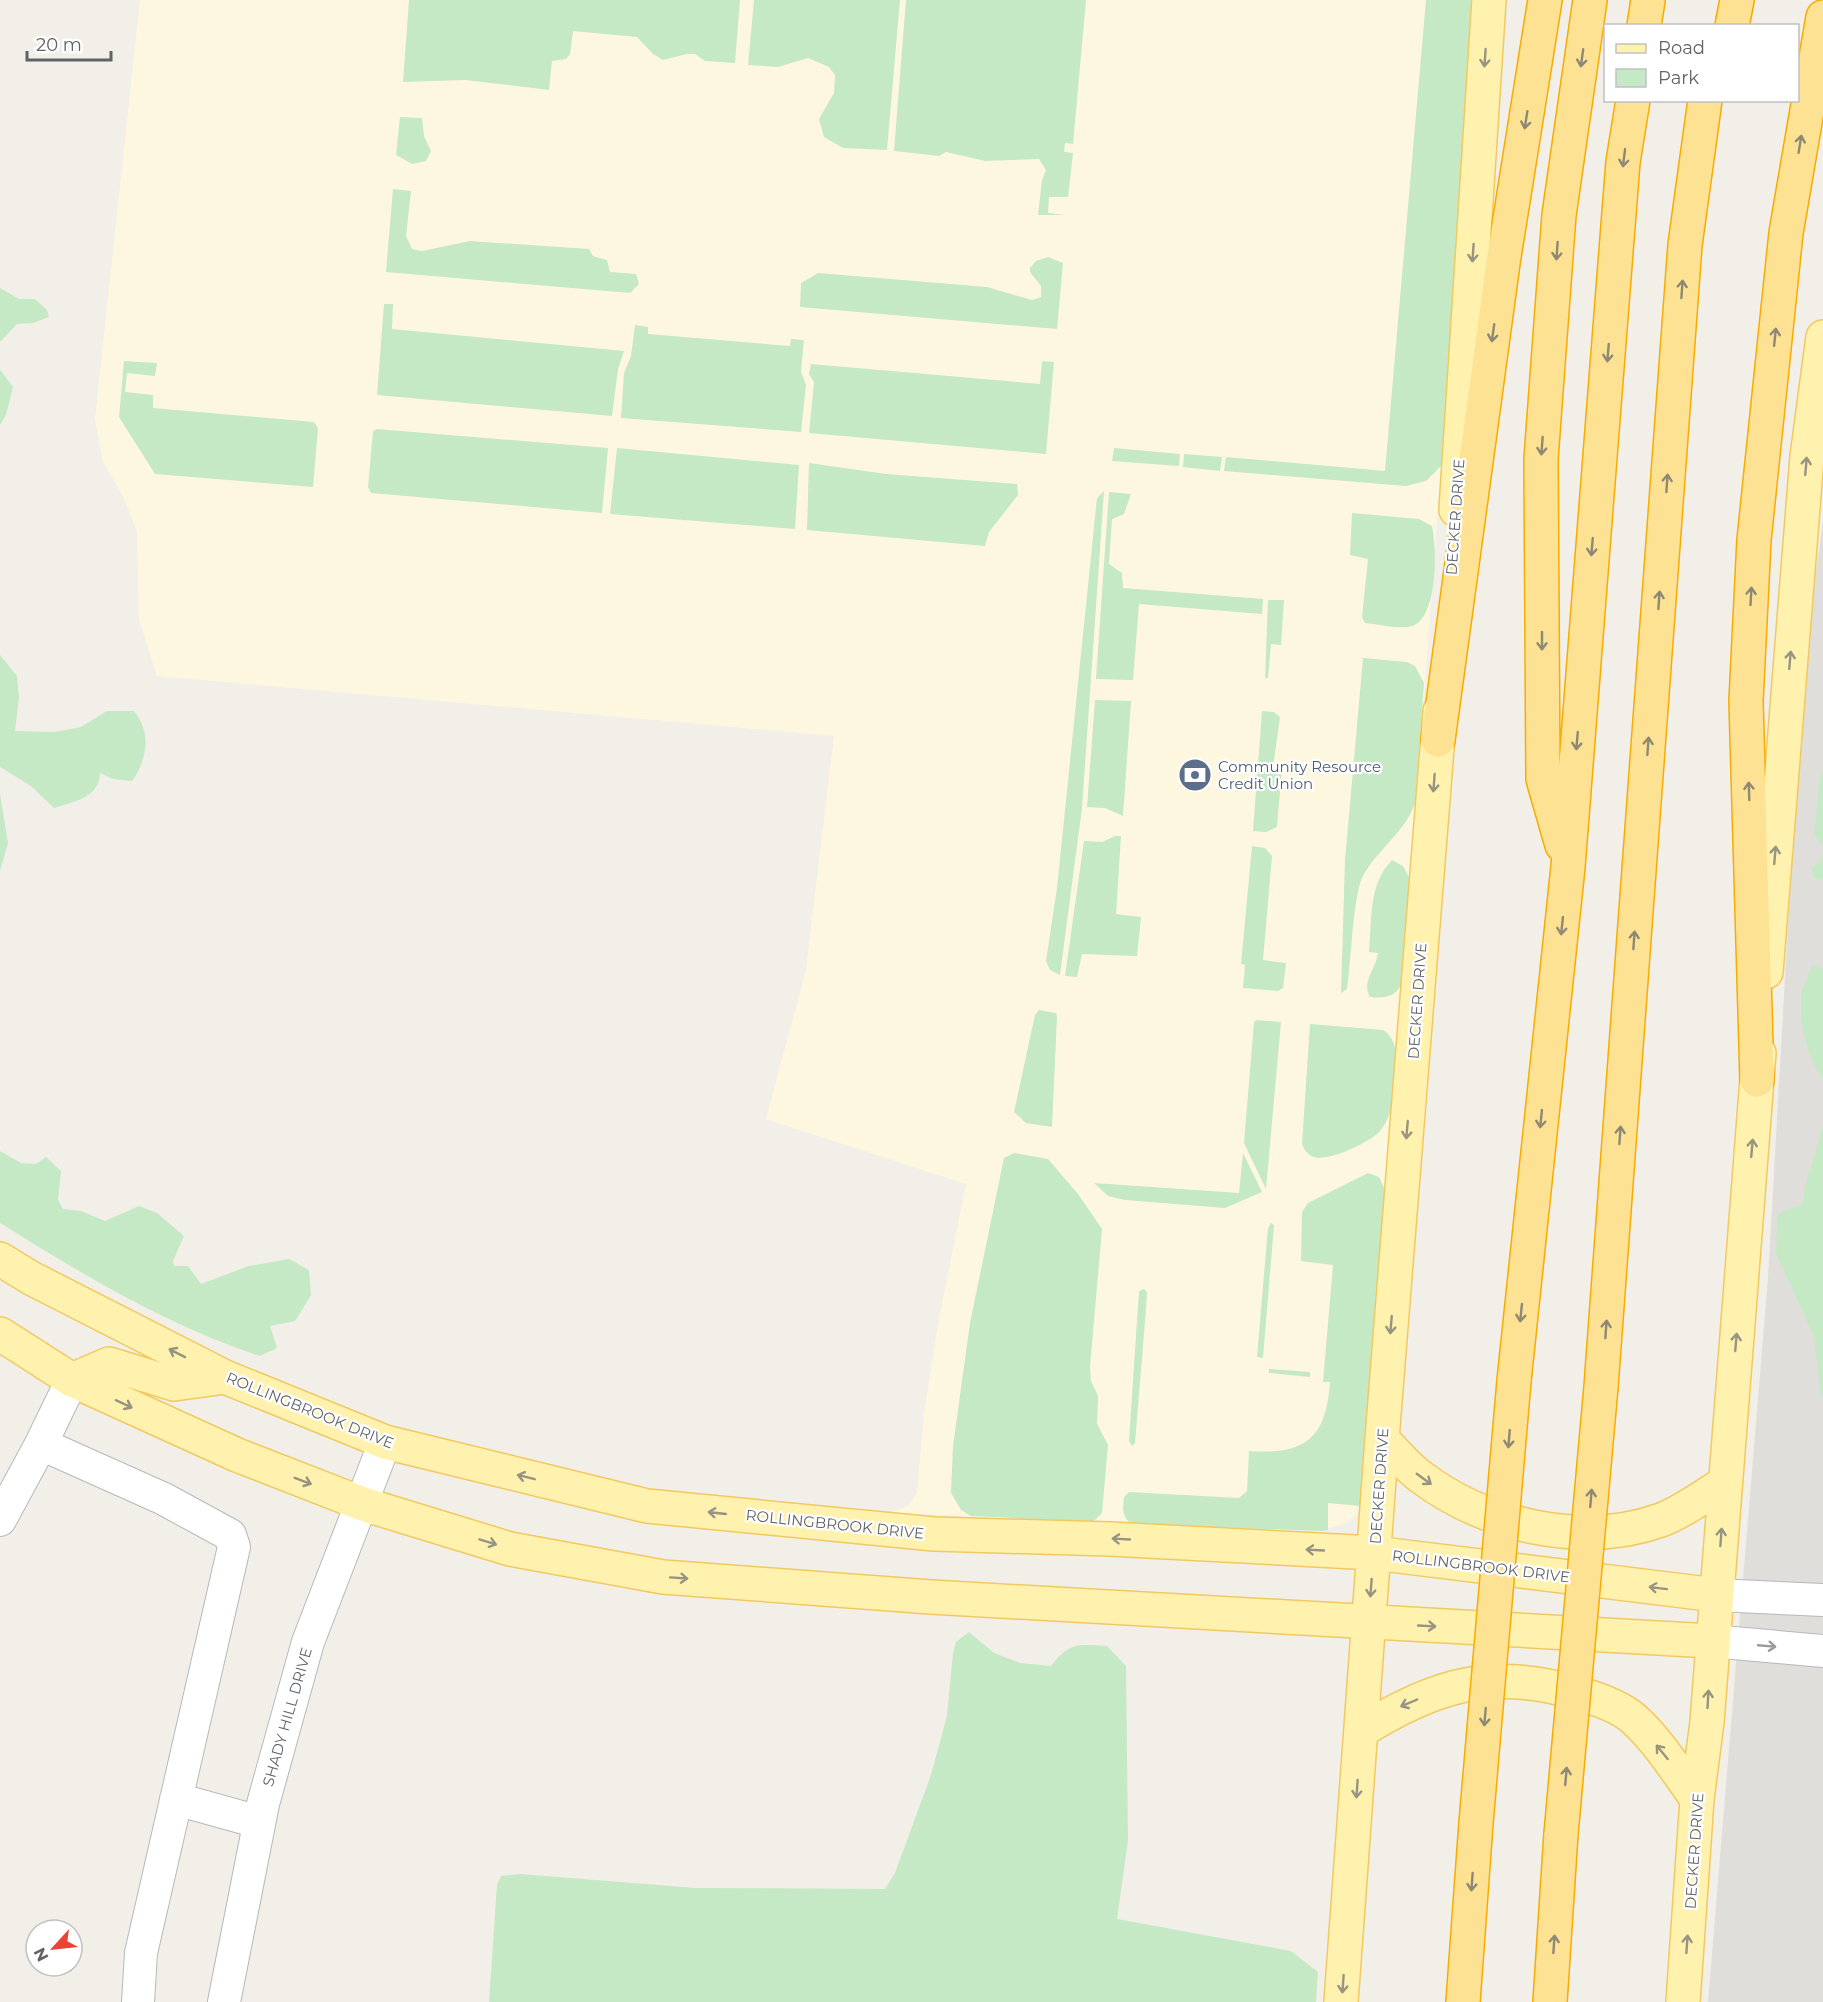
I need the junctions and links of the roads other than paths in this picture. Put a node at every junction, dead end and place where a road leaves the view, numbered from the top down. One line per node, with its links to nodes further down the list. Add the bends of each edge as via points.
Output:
1 (1489, 0): 16 (main road, DECKER DRIVE, one-way to 16)
2 (1545, 0): 16 (highway, one-way to 16, via 1503,263)
3 (1590, 0): 17 (highway, one-way to 17, via 1559,215 1541,459 1543,779)
4 (1648, 0): 8 (highway)
5 (1719, 0): 9 (highway)
6 (1737, 0): 10 (highway)
7 (1823, 17): 18 (highway, one-way to 7, via 1746,701 1754,540 1786,233)
8 (1644, 24)
9 (1715, 24)
10 (1732, 24)
11 (1633, 102): 17 (highway, one-way to 17, via 1623,162)
12 (1705, 102): 14 (highway)
13 (1716, 102): 14 (highway)
14 (1685, 245): 43 (highway, one-way to 14, bridge, via 1601,1387)
15 (1823, 337): 18 (main road, DECKER DRIVE, one-way to 15, via 1807,457)
16 (1438, 740): 23 (main road, DECKER DRIVE, one-way to 23)
17 (1568, 867): 42 (highway, one-way to 42, bridge, via 1514,1381)
18 (1757, 1080): 26 (main road, DECKER DRIVE, one-way to 18)
19 (0, 1259): 21 (main road, ROLLINGBROOK DRIVE, one-way to 19)
20 (0, 1334): 22 (main road)
21 (225, 1377): 22 (main road, via 174,1384 110,1364); 24 (main road, ROLLINGBROOK DRIVE)
22 (72, 1380): 25 (street); 27 (main road, one-way to 27, via 237,1455)
23 (1382, 1439): 26 (main road, one-way to 26, via 1419,1476 1485,1515 1572,1532 1615,1530 1662,1520); 29 (main road, DECKER DRIVE)
24 (385, 1442): 27 (street, SHADY HILL DRIVE); 29 (main road, ROLLINGBROOK DRIVE, one-way to 24, via 934,1534 647,1506)
25 (41, 1444): 28 (street); 36 (street, via 164,1499 230,1534 234,1547)
26 (1725, 1483): 30 (main road, DECKER DRIVE, one-way to 26)
27 (363, 1504): 32 (main road, one-way to 32, via 510,1549 663,1577); 38 (street, SHADY HILL DRIVE, via 308,1642)
28 (0, 1520)
29 (1374, 1553): 30 (main road, ROLLINGBROOK DRIVE, one-way to 29); 32 (main road, DECKER DRIVE, one-way to 32)
30 (1716, 1595): 31 (street); 33 (main road, DECKER DRIVE)
31 (1823, 1600)
32 (1369, 1623): 33 (main road, one-way to 33); 35 (main road, DECKER DRIVE)
33 (1711, 1641): 34 (street, one-way to 34); 37 (main road, DECKER DRIVE, one-way to 33, via 1707,1722)
34 (1823, 1651)
35 (1361, 1731): 37 (main road, one-way to 35, via 1634,1719 1591,1697 1544,1684 1496,1681 1448,1688 1402,1705); 41 (main road, DECKER DRIVE, one-way to 41)
36 (176, 1799): 38 (street); 39 (street, via 141,1953)
37 (1697, 1799): 44 (main road, DECKER DRIVE, one-way to 37)
38 (259, 1822): 40 (street, SHADY HILL DRIVE)
39 (138, 2002)
40 (224, 2002)
41 (1341, 2002)
42 (1463, 2002)
43 (1550, 2002)
44 (1683, 2002)

